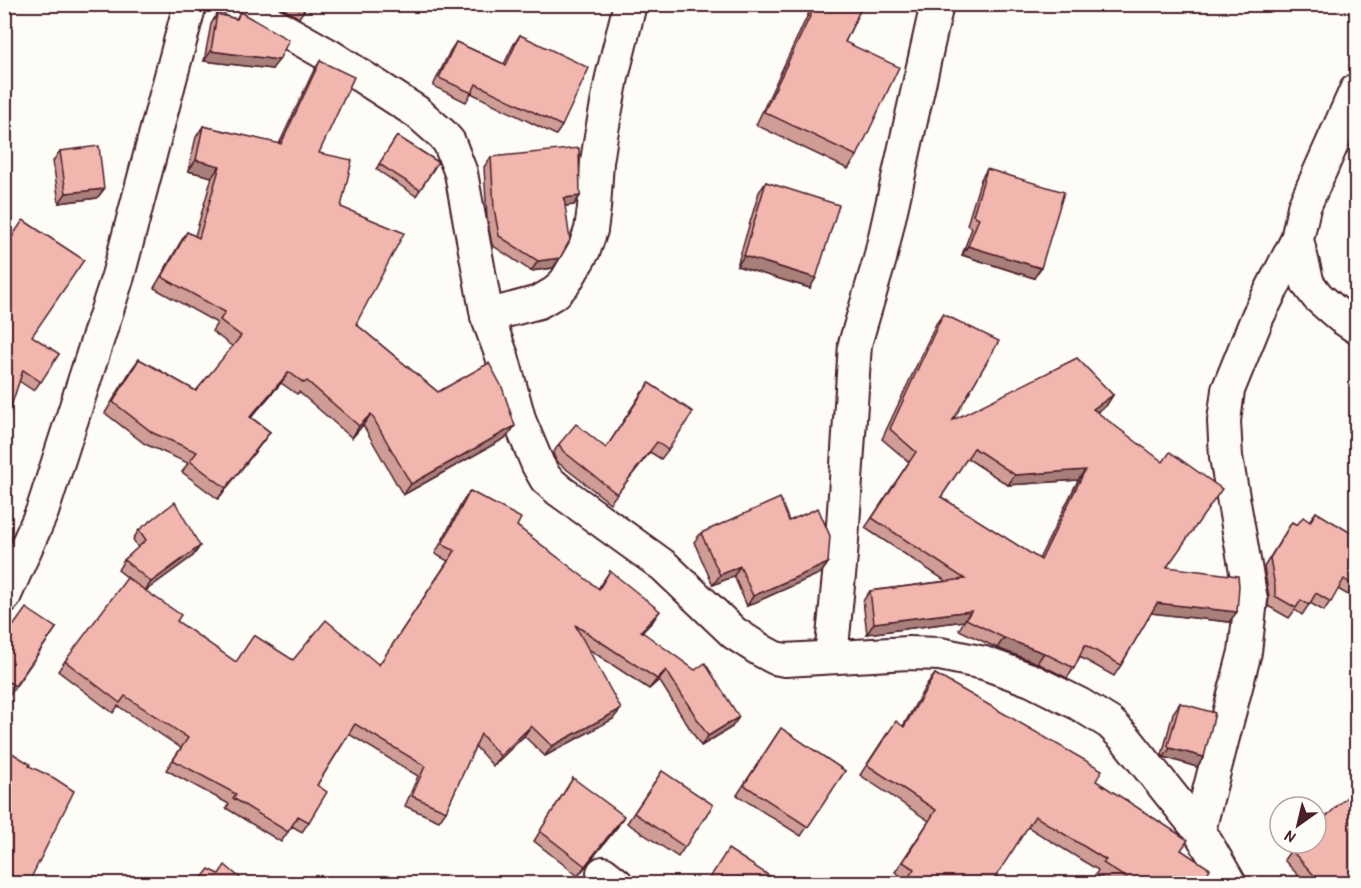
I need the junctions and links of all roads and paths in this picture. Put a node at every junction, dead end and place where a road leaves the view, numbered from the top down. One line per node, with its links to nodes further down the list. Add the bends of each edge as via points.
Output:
1 (190, 4): 9 (street, via 114,287 42,512)
2 (238, 4): 7 (street, via 330,56 417,112 449,142 461,173)
3 (630, 4): 7 (street, via 610,89 597,162 591,230 584,250 556,292 539,302)
4 (937, 4): 10 (street, via 880,259 855,344)
5 (1356, 90): 6 (street, via 1304,207)
6 (1297, 240): 8 (street, via 1308,284 1318,297); 11 (street, via 1258,316 1228,390 1224,421 1226,457 1251,600 1245,652)
7 (487, 316): 10 (street, via 520,422 546,479 664,566 734,633 762,651 785,660)
8 (1356, 327)
9 (4, 597)
10 (831, 657): 11 (street, via 940,654 984,663 1031,680 1110,723)
11 (1199, 830): 12 (street)
12 (1230, 884)

